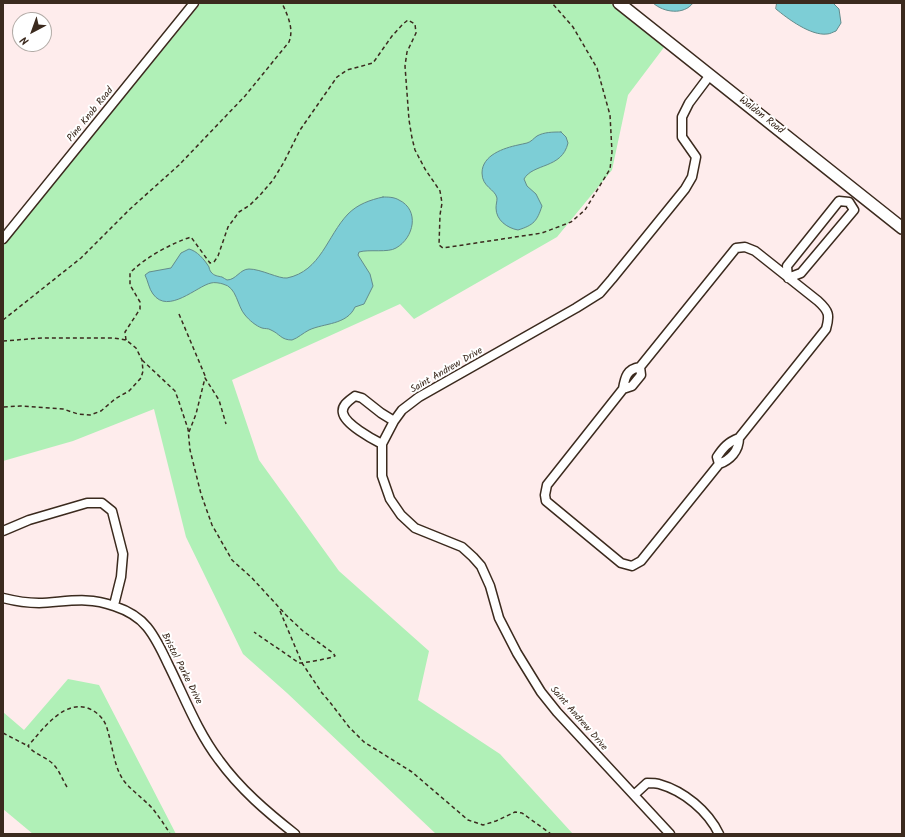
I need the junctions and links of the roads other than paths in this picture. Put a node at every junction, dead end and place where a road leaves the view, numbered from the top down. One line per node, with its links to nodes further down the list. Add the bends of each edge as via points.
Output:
1 (194, 3): 7 (street, Pine Knob Road)
2 (619, 3): 3 (street, Waldon Road)
3 (710, 76): 4 (street, Waldon Road); 9 (street, Saint Andrew Drive, via 689,103 682,117 682,137 696,156 692,177 686,189 600,293 419,397 402,410)
4 (858, 192): 5 (street); 6 (street, Waldon Road)
5 (849, 202): 8 (street, via 839,201 834,207 787,266); 8 (street, via 854,210 802,273)
6 (902, 228)
7 (3, 239)
8 (788, 278): 8 (street, via 755,251 745,247 736,248 640,367 633,368 625,378 623,389 547,484 546,501 621,563 632,566 641,561 719,464 734,453 738,447 738,438 826,329 829,319 827,309)
9 (394, 421): 10 (street, Saint Andrew Drive); 10 (street, via 362,398 355,396 343,408 343,414 348,421)
10 (382, 444): 14 (street, Saint Andrew Drive, via 382,476 390,499 401,515 415,528 462,547 481,566 490,586 498,618 541,692)
11 (3, 531): 13 (street, via 29,520 87,503 102,503 112,510 123,554 121,577)
12 (3, 598): 13 (street, Bristol Parke Drive, via 38,603 78,599)
13 (114, 605): 15 (street, Bristol Parke Drive, via 130,612 146,626 219,760 263,809)
14 (634, 795): 16 (street, Saint Andrew Drive); 17 (street, via 647,783 659,783 692,801 711,820)
15 (295, 834)
16 (670, 834)
17 (719, 834)

